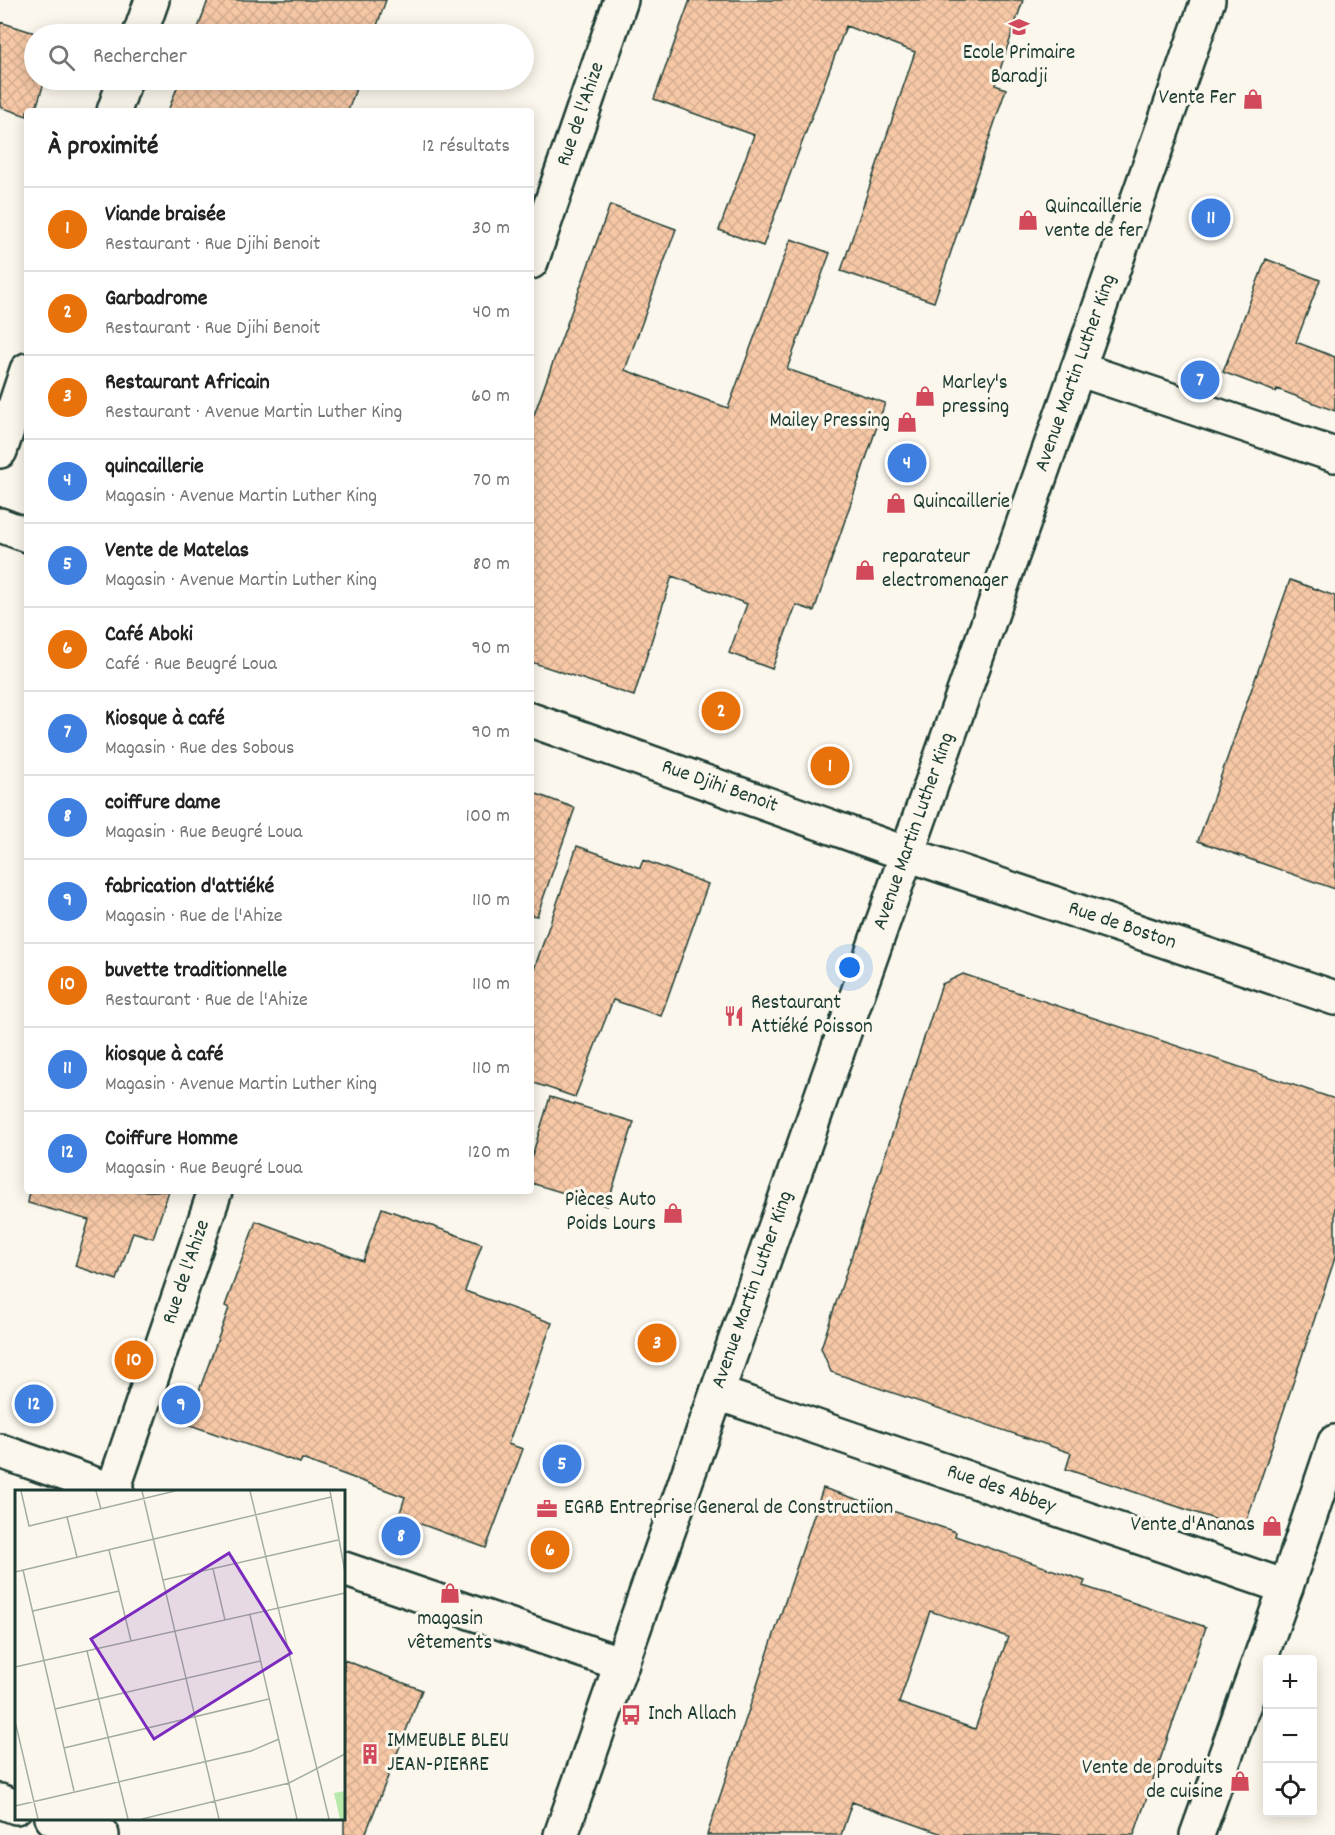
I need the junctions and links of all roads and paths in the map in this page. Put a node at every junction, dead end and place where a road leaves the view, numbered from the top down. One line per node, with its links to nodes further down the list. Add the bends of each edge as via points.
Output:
1 (152, 0): 4 (street)
2 (621, 0): 7 (street, Rue de l'Ahize)
3 (1208, 0): 8 (street, Avenue Martin Luther King)
4 (144, 24)
5 (121, 90): 6 (street)
6 (115, 108)
7 (534, 253)
8 (1078, 369): 11 (street); 15 (street, Avenue Martin Luther King)
9 (24, 379): 10 (street)
10 (0, 451)
11 (1335, 455)
12 (0, 525): 13 (street)
13 (24, 535)
14 (534, 721): 15 (street, Rue Djihi Benoit)
15 (907, 854): 16 (street, Rue de Boston); 18 (street, Avenue Martin Luther King)
16 (1335, 998)
17 (214, 1194): 22 (street, Rue de l'Ahize)
18 (717, 1393): 24 (street, Rue des Abbey); 25 (street, Avenue Martin Luther King)
19 (1335, 1442): 24 (street)
20 (0, 1451): 21 (street)
21 (112, 1490)
22 (115, 1490)
23 (345, 1569): 25 (street)
24 (1286, 1587): 31 (street)
25 (622, 1664): 30 (street, Avenue Martin Luther King)
26 (0, 1801): 27 (street)
27 (15, 1807)
28 (58, 1820): 29 (street)
29 (102, 1835)
30 (561, 1835)
31 (1197, 1835)

